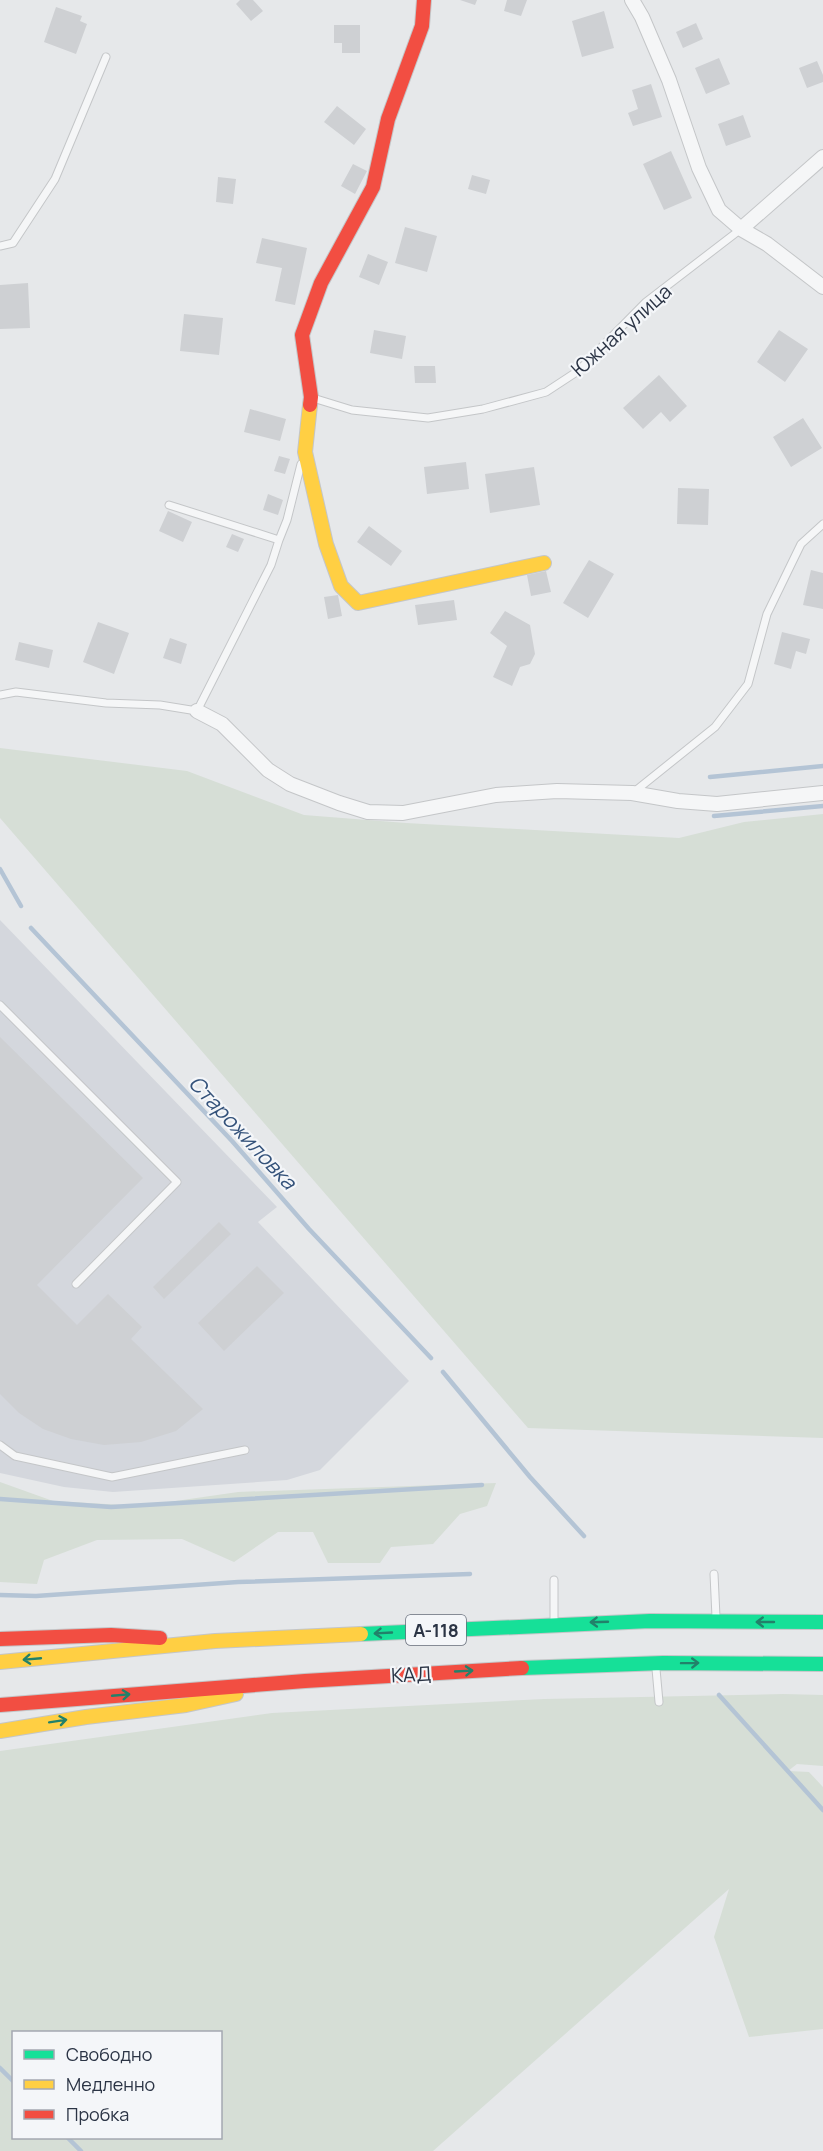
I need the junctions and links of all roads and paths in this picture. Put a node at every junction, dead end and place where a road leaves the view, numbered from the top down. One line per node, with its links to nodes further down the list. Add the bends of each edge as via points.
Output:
1 (424, 0): 8 (main road, via 422,26 388,119 373,187 321,283 302,335)
2 (632, 0): 5 (street, via 669,80 699,168 719,210)
3 (106, 57): 6 (lane, via 54,179 13,243)
4 (823, 157): 5 (street, Южная улица)
5 (741, 229): 7 (street); 8 (lane, Южная улица, via 646,302 578,371 546,392 483,410 428,418 352,410)
6 (0, 246)
7 (823, 287)
8 (311, 397): 9 (main road)
9 (304, 452): 12 (lane); 13 (main road, via 326,544 341,586 358,603)
10 (168, 505): 12 (lane)
11 (823, 524): 16 (lane, via 801,544 767,614 748,684 715,727)
12 (279, 540): 15 (lane, via 271,565)
13 (544, 563)
14 (0, 695): 15 (lane, via 16,692)
15 (197, 711): 16 (street, via 222,724 268,770 290,784 368,812 403,813 496,795 557,791)
16 (632, 793): 17 (street, via 717,804)
17 (823, 793)
18 (0, 1005): 19 (lane, via 177,1182)
19 (76, 1284)
20 (0, 1445): 21 (lane, via 15,1456 112,1477)
21 (245, 1450)
22 (714, 1574): 24 (lane)
23 (554, 1580): 26 (lane)
24 (716, 1621): 25 (main road, А-118, one-way to 24); 26 (main road, А-118, one-way to 26)
25 (823, 1622)
26 (554, 1624): 28 (main road, А-118, one-way to 28)
27 (0, 1639): 28 (main road, via 111,1635)
28 (216, 1641): 29 (main road, А-118, one-way to 29)
29 (0, 1662)
30 (655, 1663): 31 (main road, КАД / А-118, one-way to 31); 32 (main road, КАД / А-118, one-way to 30); 33 (lane)
31 (823, 1664)
32 (301, 1680): 34 (main road, КАД / А-118, one-way to 32); 35 (main road, one-way to 32, via 186,1705)
33 (659, 1702)
34 (0, 1705)
35 (0, 1731)

